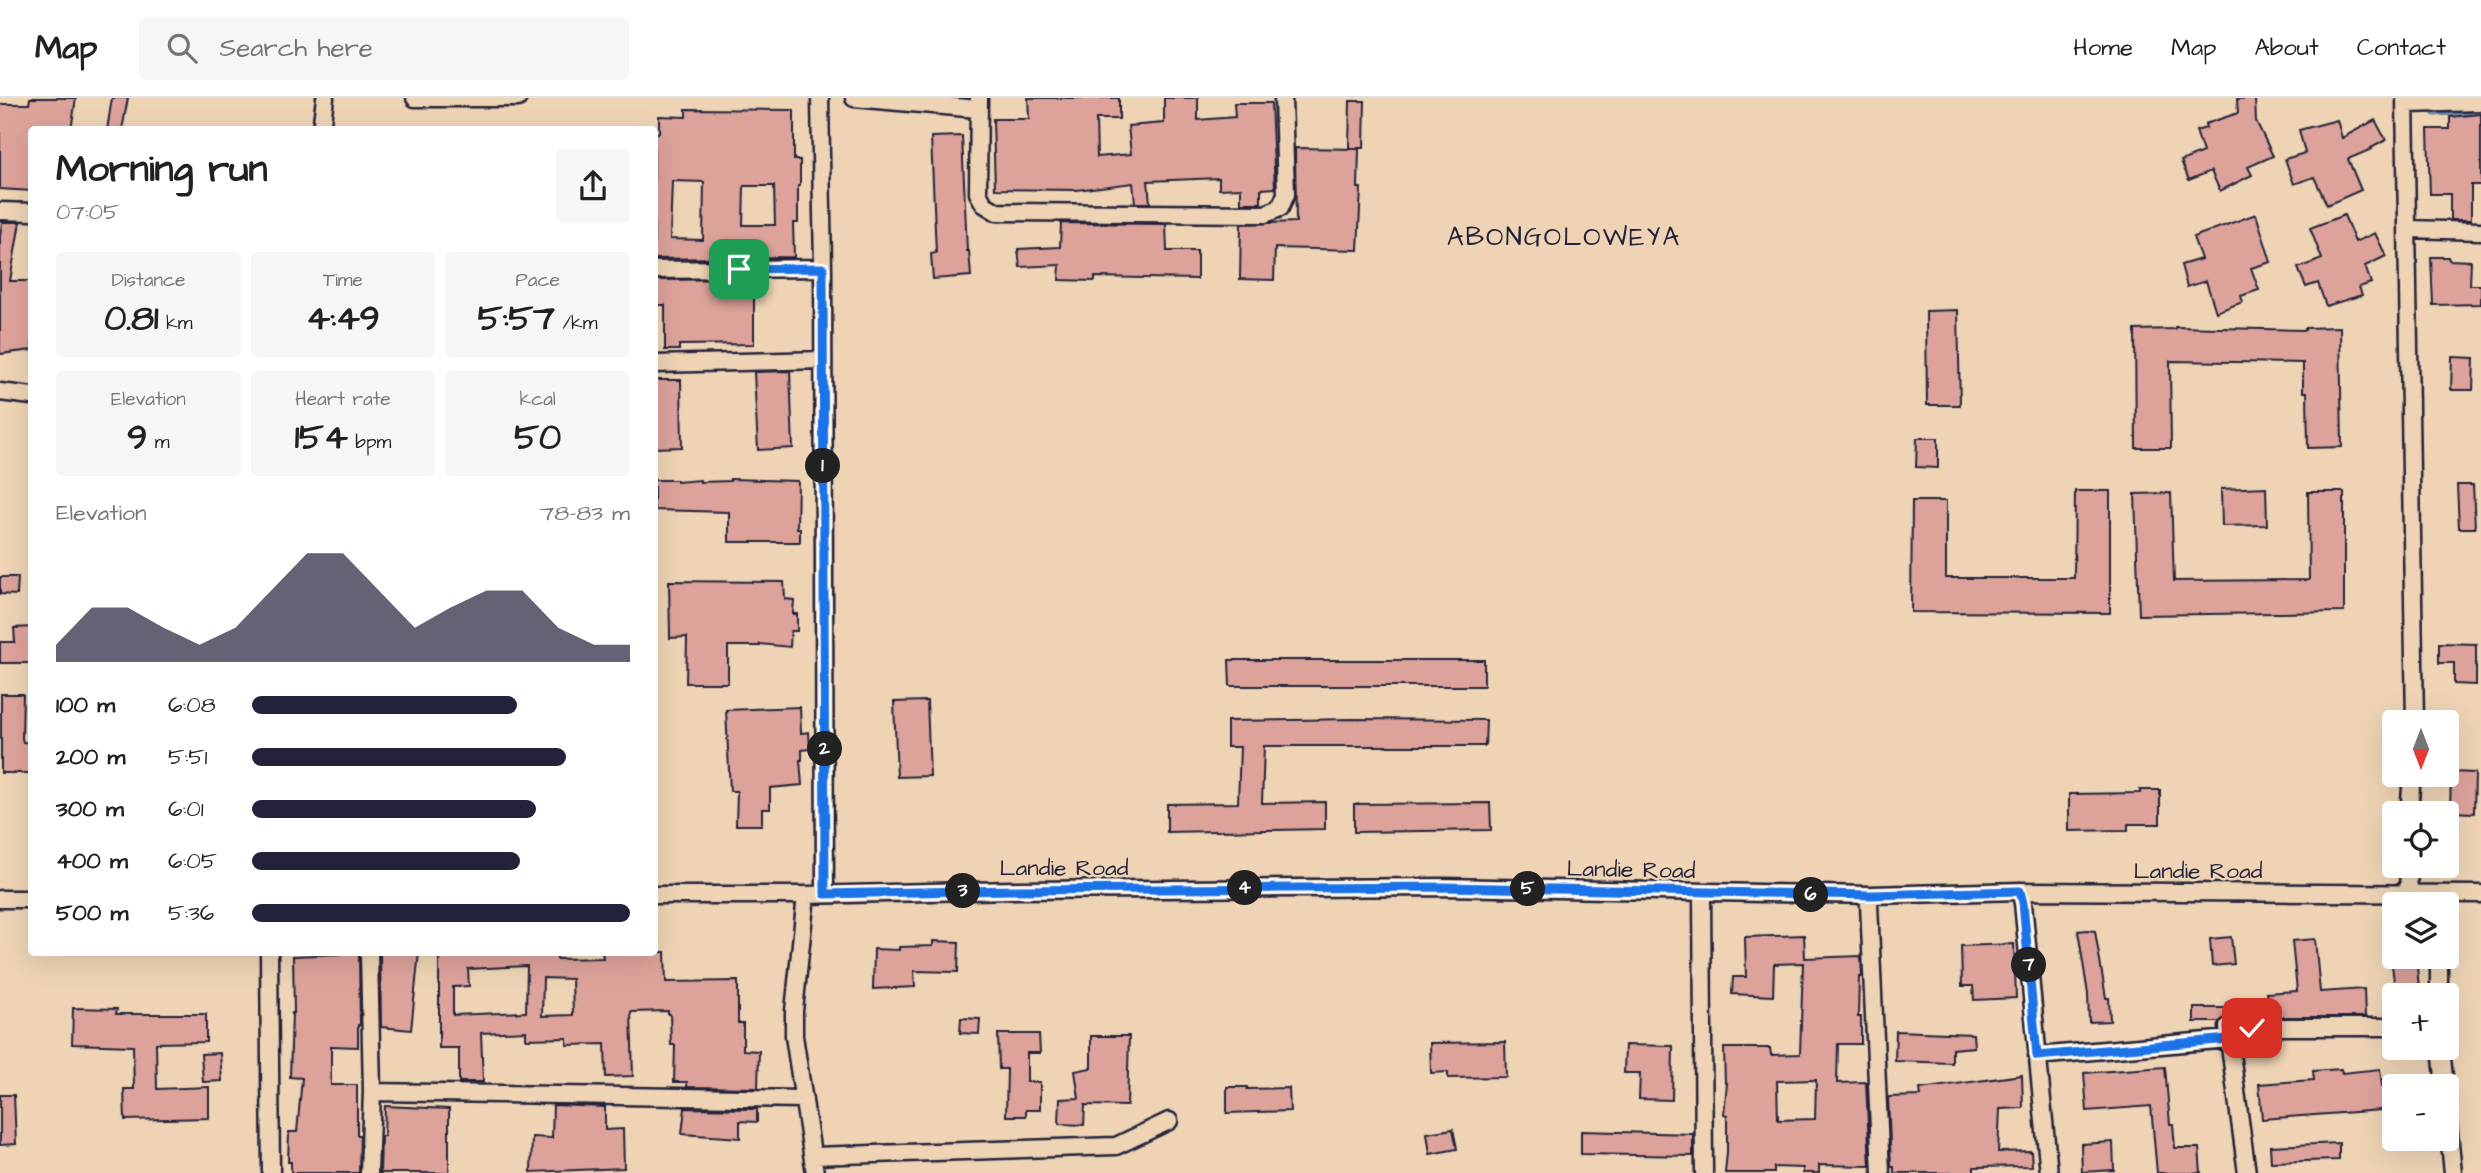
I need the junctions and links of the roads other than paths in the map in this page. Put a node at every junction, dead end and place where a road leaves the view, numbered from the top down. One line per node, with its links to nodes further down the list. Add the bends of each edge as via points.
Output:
1 (325, 98): 10 (street)
2 (415, 98): 3 (street)
3 (517, 98)
4 (820, 98): 15 (street)
5 (854, 98): 9 (street)
6 (1283, 98): 9 (street, via 1286,194 1280,208 1265,214 997,212 984,204 978,193)
7 (2406, 101): 8 (street); 13 (street)
8 (2481, 102)
9 (978, 103)
10 (322, 126)
11 (0, 211): 12 (street)
12 (28, 212)
13 (2407, 229): 14 (street); 21 (street)
14 (2481, 231)
15 (823, 268): 16 (street); 17 (street)
16 (658, 270)
17 (823, 360): 18 (street); 24 (street)
18 (658, 364)
19 (0, 392): 20 (street)
20 (28, 396)
21 (2415, 710)
22 (2020, 891): 25 (street, Landie Road); 29 (street, Landie Road); 37 (street)
23 (1702, 893): 24 (street, Landie Road, via 1415,887); 29 (street, Landie Road); 46 (street)
24 (825, 894): 28 (street, Landie Road)
25 (2382, 894)
26 (2481, 894): 30 (street, Landie Road)
27 (658, 895): 28 (street, Landie Road)
28 (806, 895): 39 (street, via 794,1010)
29 (1871, 895): 47 (street)
30 (2459, 897)
31 (0, 899): 32 (street)
32 (28, 899)
33 (270, 956): 43 (street)
34 (369, 956): 38 (street)
35 (2382, 1027): 36 (street, via 2228,1027)
36 (2229, 1039): 37 (street); 49 (street)
37 (2037, 1056): 48 (street)
38 (372, 1093): 39 (street); 44 (street)
39 (804, 1099): 42 (street)
40 (1169, 1121): 42 (street, via 1116,1146)
41 (2451, 1151): 50 (street)
42 (813, 1156): 45 (street)
43 (271, 1173)
44 (369, 1173)
45 (815, 1173)
46 (1704, 1173)
47 (1881, 1173)
48 (2049, 1173)
49 (2247, 1173)
50 (2453, 1173)

